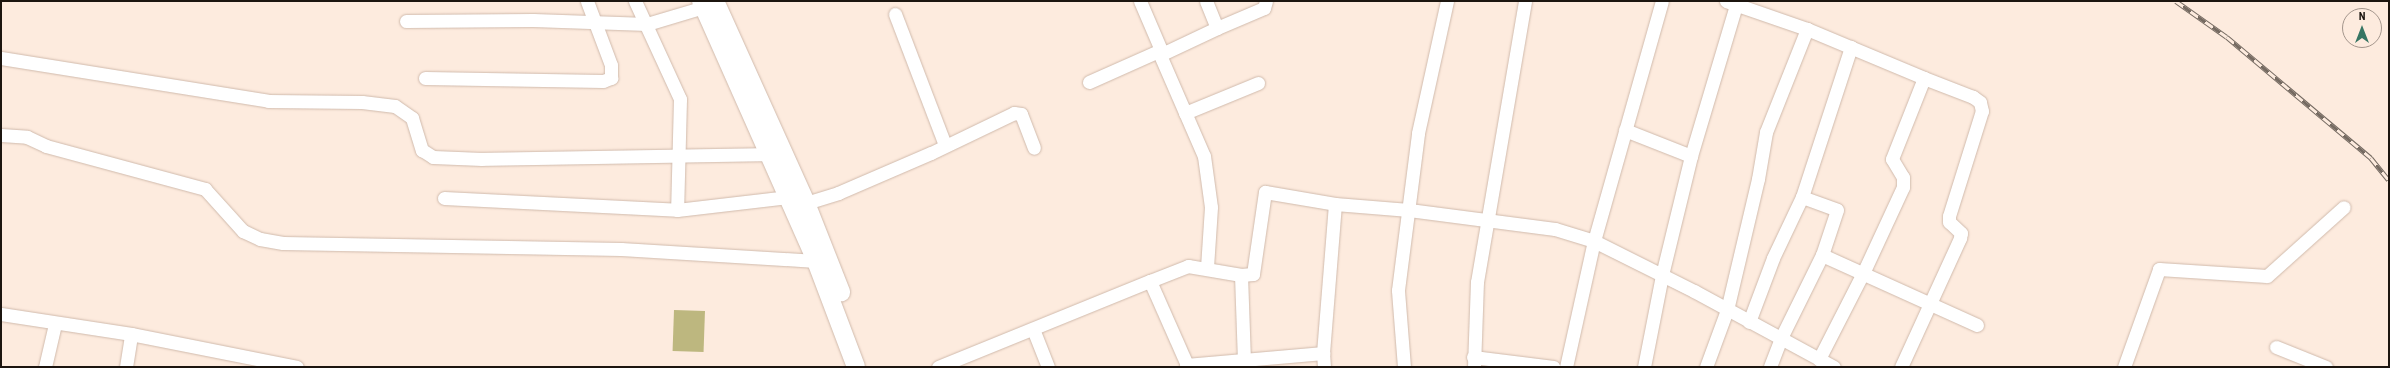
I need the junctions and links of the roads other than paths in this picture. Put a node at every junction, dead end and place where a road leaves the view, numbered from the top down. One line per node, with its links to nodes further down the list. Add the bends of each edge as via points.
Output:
1 (587, 1): 13 (street)
2 (635, 1): 14 (street)
3 (1140, 1): 21 (street, via 1161,50)
4 (1206, 1): 15 (street)
5 (1266, 1): 15 (street, via 1264,8)
6 (1447, 1): 38 (street, via 1418,133)
7 (1525, 1): 39 (street)
8 (1662, 1): 24 (street)
9 (711, 2): 14 (street); 28 (main road); 34 (main road)
10 (1731, 3): 16 (street); 30 (street)
11 (895, 14): 26 (street)
12 (406, 21): 13 (street)
13 (596, 22): 14 (street); 19 (street, via 612,65 611,78 602,81)
14 (647, 24): 29 (street, via 680,99)
15 (1217, 28): 23 (street, via 1160,55)
16 (1807, 29): 17 (street); 49 (street, via 1766,132 1758,179)
17 (1851, 47): 20 (street); 32 (street)
18 (1, 58): 29 (street, via 268,101 362,102 395,106 412,118 422,150 433,157 482,159)
19 (425, 78)
20 (1924, 78): 44 (street, via 1892,159 1902,177 1903,187); 48 (street, via 1973,97 1980,102 1982,111 1948,216 1949,222 1961,233 1960,238)
21 (1089, 82)
22 (1258, 83): 23 (street)
23 (1185, 113): 43 (street, via 1204,156 1209,182 1211,207)
24 (1625, 130): 30 (street); 40 (street)
25 (1, 135): 42 (street, via 27,137 46,146 193,185 212,195 243,231 260,239 283,243 621,249)
26 (945, 146): 27 (street, via 1017,112 1021,114); 34 (street, via 838,193)
27 (1034, 148)
28 (769, 154): 29 (street); 31 (main road)
29 (680, 155): 37 (street)
30 (1691, 156): 46 (street)
31 (788, 197): 37 (street); 42 (main road)
32 (1802, 197): 41 (street, via 1837,210); 51 (street, via 1773,258)
33 (444, 198): 37 (street)
34 (806, 203): 67 (main road)
35 (1335, 204): 38 (street); 45 (street, via 1265,192 1253,274); 58 (street)
36 (2344, 207): 79 (street, via 2267,276 2159,269)
37 (677, 210)
38 (1409, 210): 39 (street); 71 (street, via 1398,290)
39 (1487, 220): 40 (street, via 1555,229); 61 (street, via 1477,282)
40 (1594, 242): 46 (street); 73 (street)
41 (1822, 255): 44 (street); 56 (street)
42 (816, 261): 66 (main road)
43 (1207, 268): 45 (street); 47 (street, via 1180,268)
44 (1863, 273): 48 (street); 60 (street)
45 (1241, 275): 59 (street)
46 (1662, 275): 49 (street); 74 (street)
47 (1150, 281): 54 (street); 62 (street)
48 (1931, 304): 53 (street); 78 (street)
49 (1727, 310): 51 (street); 75 (street)
50 (1, 314): 52 (street)
51 (1749, 322): 56 (street)
52 (55, 324): 55 (street); 63 (street)
53 (1977, 325)
54 (1033, 329): 68 (street); 69 (street)
55 (131, 334): 64 (street); 65 (street)
56 (1781, 338): 60 (street); 76 (street)
57 (2276, 347): 80 (street)
58 (1323, 353): 59 (street); 70 (street)
59 (1244, 359): 62 (street)
60 (1819, 359): 77 (street)
61 (1474, 362): 72 (street)
62 (1187, 366)
63 (45, 367)
64 (126, 367)
65 (297, 367)
66 (856, 367)
67 (870, 367)
68 (938, 367)
69 (1048, 367)
70 (1324, 367)
71 (1404, 367)
72 (1553, 367)
73 (1566, 367)
74 (1644, 367)
75 (1706, 367)
76 (1770, 367)
77 (1834, 367)
78 (1901, 367)
79 (2124, 367)
80 (2326, 367)

